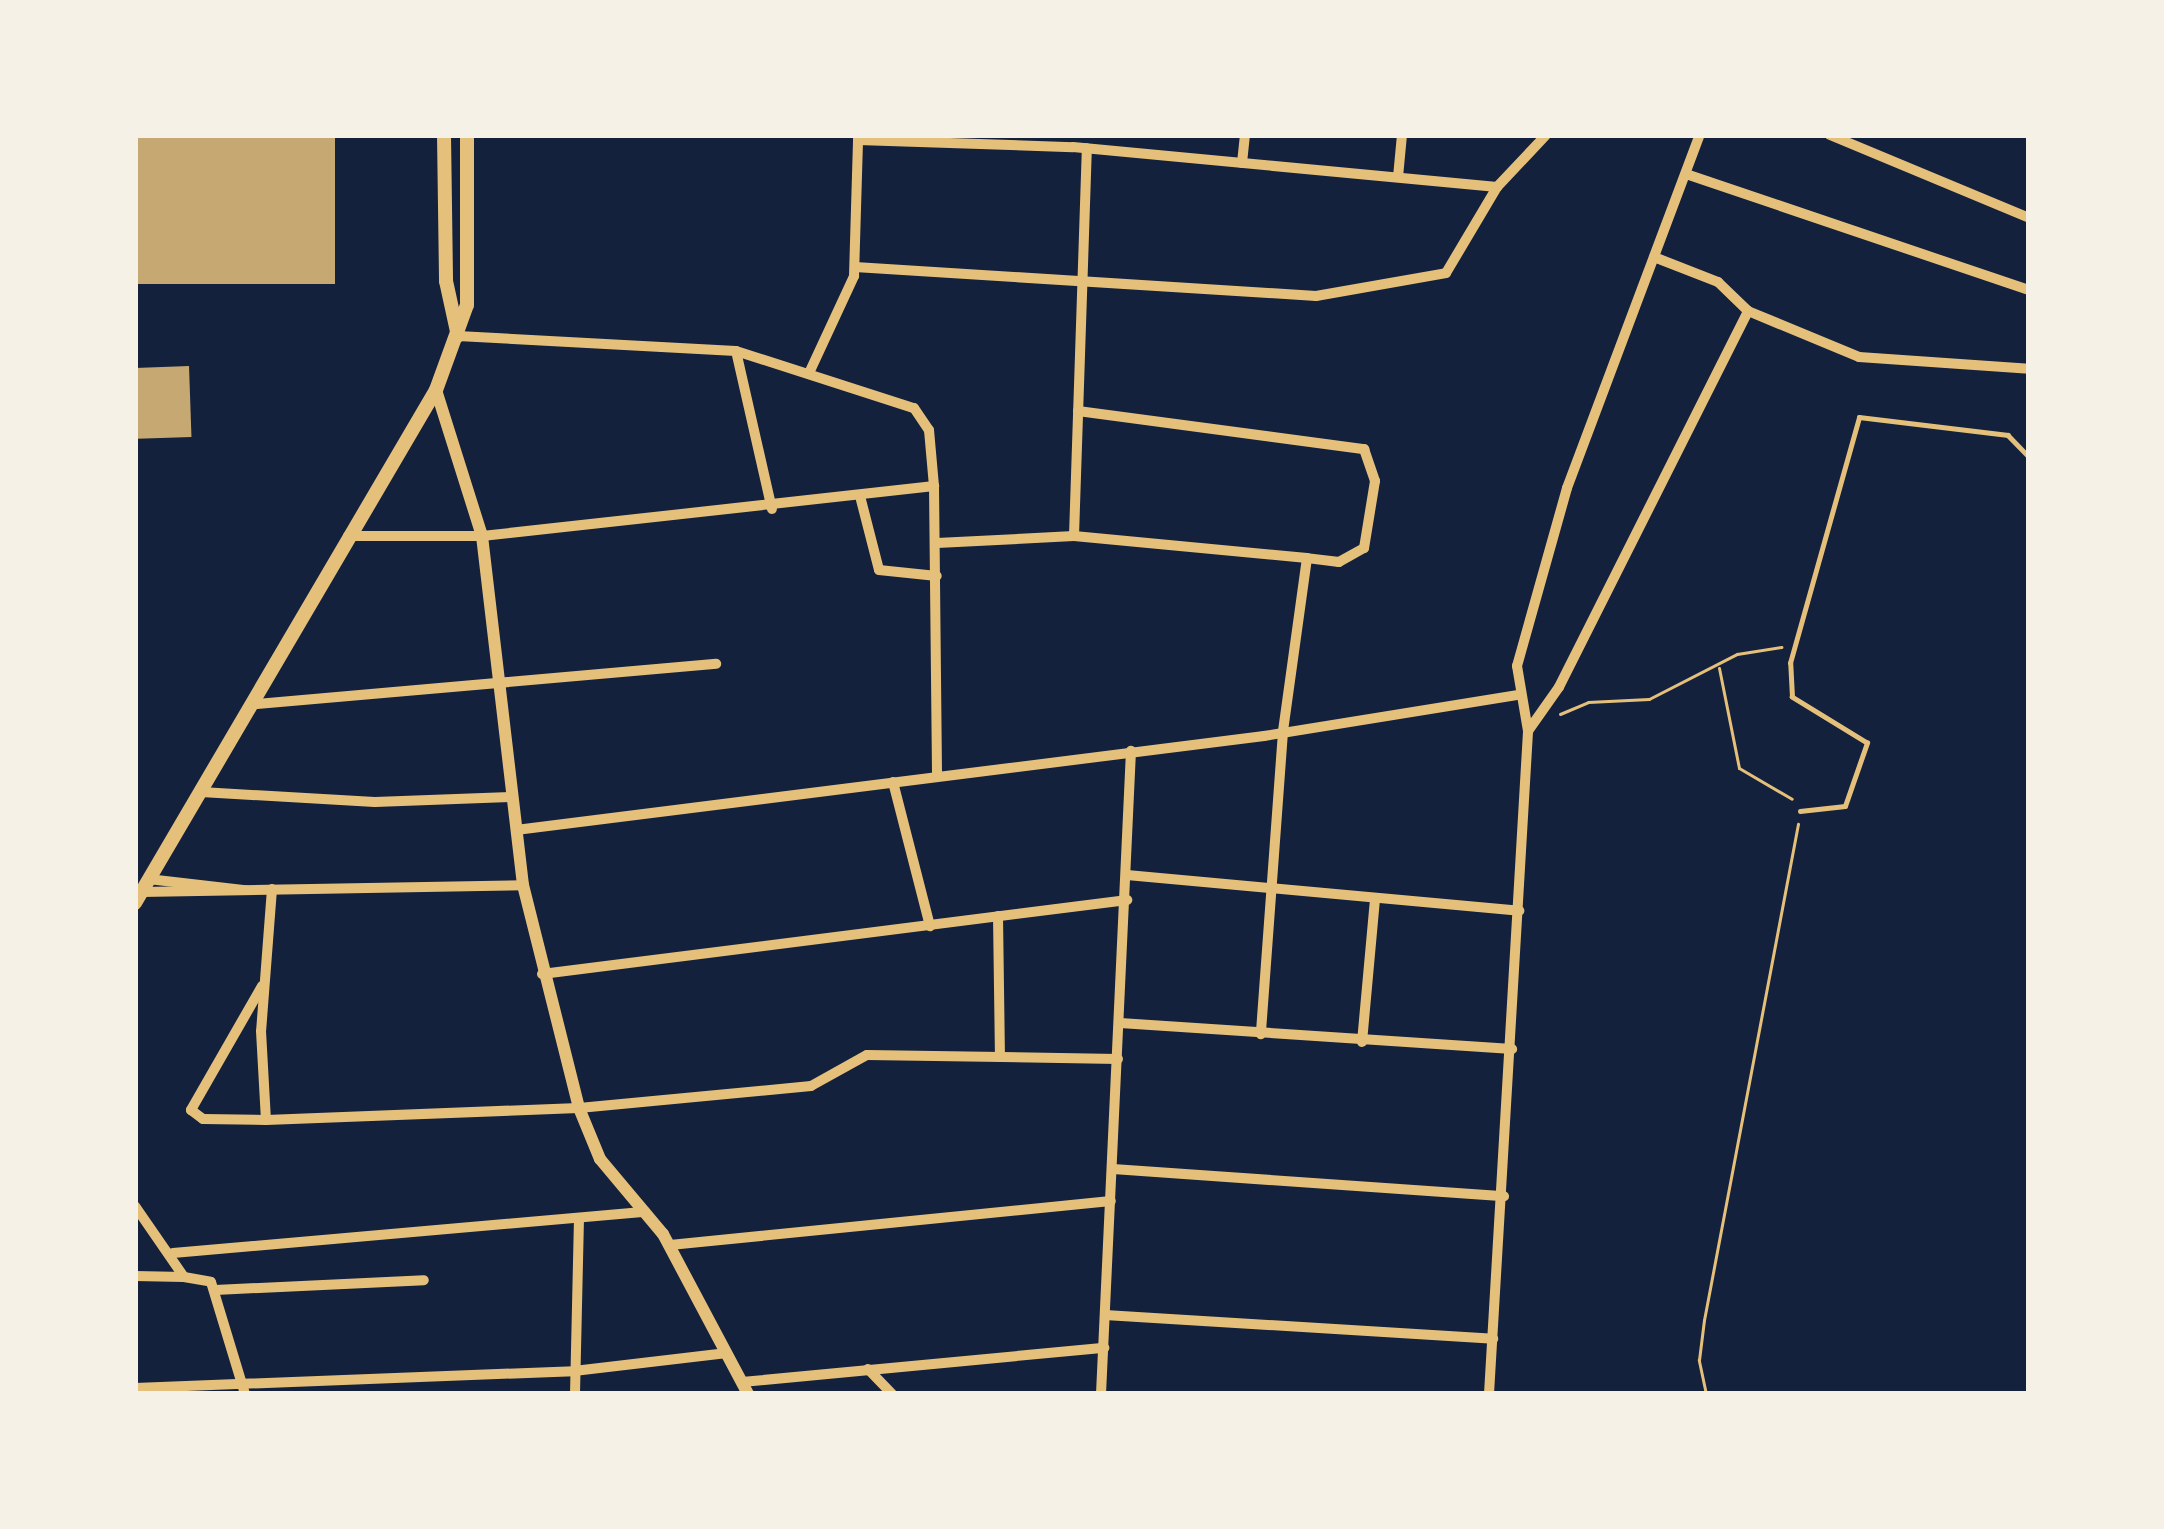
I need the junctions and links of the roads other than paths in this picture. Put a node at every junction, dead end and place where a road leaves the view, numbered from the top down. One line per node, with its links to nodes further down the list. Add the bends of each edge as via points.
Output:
1 (444, 135): 21 (main road, via 446,281)
2 (467, 135): 21 (main road, via 470,267)
3 (1245, 135): 11 (street)
4 (1402, 135): 13 (street)
5 (1546, 135): 14 (street)
6 (1700, 135): 12 (street)
7 (1830, 135): 15 (street)
8 (858, 138): 9 (street); 17 (street)
9 (1047, 140): 10 (street)
10 (1087, 148): 11 (street); 18 (street)
11 (1242, 163): 13 (street)
12 (1686, 174): 16 (street); 19 (street)
13 (1398, 177): 14 (street)
14 (1497, 187): 18 (street, via 1454,265 1424,282 1299,297)
15 (2029, 218)
16 (1654, 256): 20 (street, via 1718,282); 39 (street, via 1567,488 1517,666)
17 (855, 267): 18 (street); 24 (street)
18 (1082, 282): 26 (street)
19 (2029, 290)
20 (1748, 311): 23 (street, via 1859,357); 41 (street, via 1559,687)
21 (458, 336): 22 (street); 25 (main road)
22 (736, 351): 24 (street); 30 (street)
23 (2029, 369)
24 (810, 370): 28 (street, via 914,408 929,430)
25 (436, 390): 31 (main road); 32 (street)
26 (1078, 411): 33 (street); 35 (street, via 1364,449 1375,481 1364,548 1339,562)
27 (2029, 458): 48 (lane, via 2008,435 1859,417 1795,648 1792,697 1868,743 1845,806)
28 (934, 486): 29 (street); 34 (street)
29 (860, 496): 30 (street); 36 (street, via 878,570)
30 (772, 509): 32 (street)
31 (345, 536): 32 (street); 40 (main road)
32 (482, 536): 38 (street)
33 (1074, 536): 34 (street); 35 (street)
34 (937, 543): 36 (street)
35 (1307, 559): 42 (street)
36 (937, 576): 44 (street)
37 (716, 664): 38 (street)
38 (497, 689): 40 (street); 47 (street)
39 (1517, 695): 41 (street); 42 (street)
40 (257, 704): 46 (main road)
41 (1528, 730): 57 (street)
42 (1283, 732): 43 (street); 53 (street)
43 (1131, 751): 44 (street); 50 (street)
44 (938, 776): 45 (street)
45 (893, 782): 49 (street); 59 (street)
46 (202, 792): 47 (street, via 375,802); 54 (main road)
47 (512, 796): 49 (street)
48 (1800, 811)
49 (516, 830): 51 (street)
50 (1127, 875): 53 (street); 56 (street)
51 (523, 885): 52 (street); 60 (street)
52 (272, 890): 54 (street); 61 (street)
53 (1276, 891): 55 (street); 63 (street)
54 (141, 892)
55 (1375, 899): 57 (street); 64 (street)
56 (1126, 900): 58 (street); 62 (street)
57 (1519, 911): 65 (street)
58 (998, 916): 59 (street); 66 (street)
59 (930, 926): 60 (street)
60 (542, 974): 68 (street)
61 (264, 983): 69 (street); 69 (street, via 191,1110 202,1119)
62 (1120, 1024): 63 (street); 67 (street)
63 (1261, 1034): 64 (street)
64 (1362, 1042): 65 (street)
65 (1512, 1049): 71 (street)
66 (1000, 1058): 67 (street); 68 (street, via 867,1055 811,1086)
67 (1118, 1059): 70 (street)
68 (579, 1108): 69 (street); 74 (street, via 592,1146)
69 (266, 1120)
70 (1113, 1169): 71 (street); 72 (street)
71 (1504, 1196): 83 (street)
72 (1111, 1201): 76 (street); 82 (street)
73 (135, 1206): 77 (street)
74 (645, 1212): 75 (street); 76 (street)
75 (579, 1220): 77 (street); 87 (street)
76 (670, 1245): 85 (street)
77 (173, 1253): 79 (street)
78 (135, 1276): 79 (street)
79 (184, 1277): 81 (street)
80 (424, 1280): 81 (street)
81 (215, 1290): 88 (street)
82 (1105, 1316): 83 (street); 84 (street)
83 (1493, 1339): 95 (street)
84 (1103, 1348): 86 (street); 94 (street)
85 (727, 1354): 87 (street); 90 (street)
86 (868, 1369): 90 (street); 93 (street)
87 (574, 1371): 88 (street); 92 (street)
88 (240, 1380): 89 (street); 91 (street)
89 (135, 1388)
90 (745, 1388)
91 (245, 1394)
92 (574, 1394)
93 (892, 1394)
94 (1101, 1394)
95 (1490, 1394)

